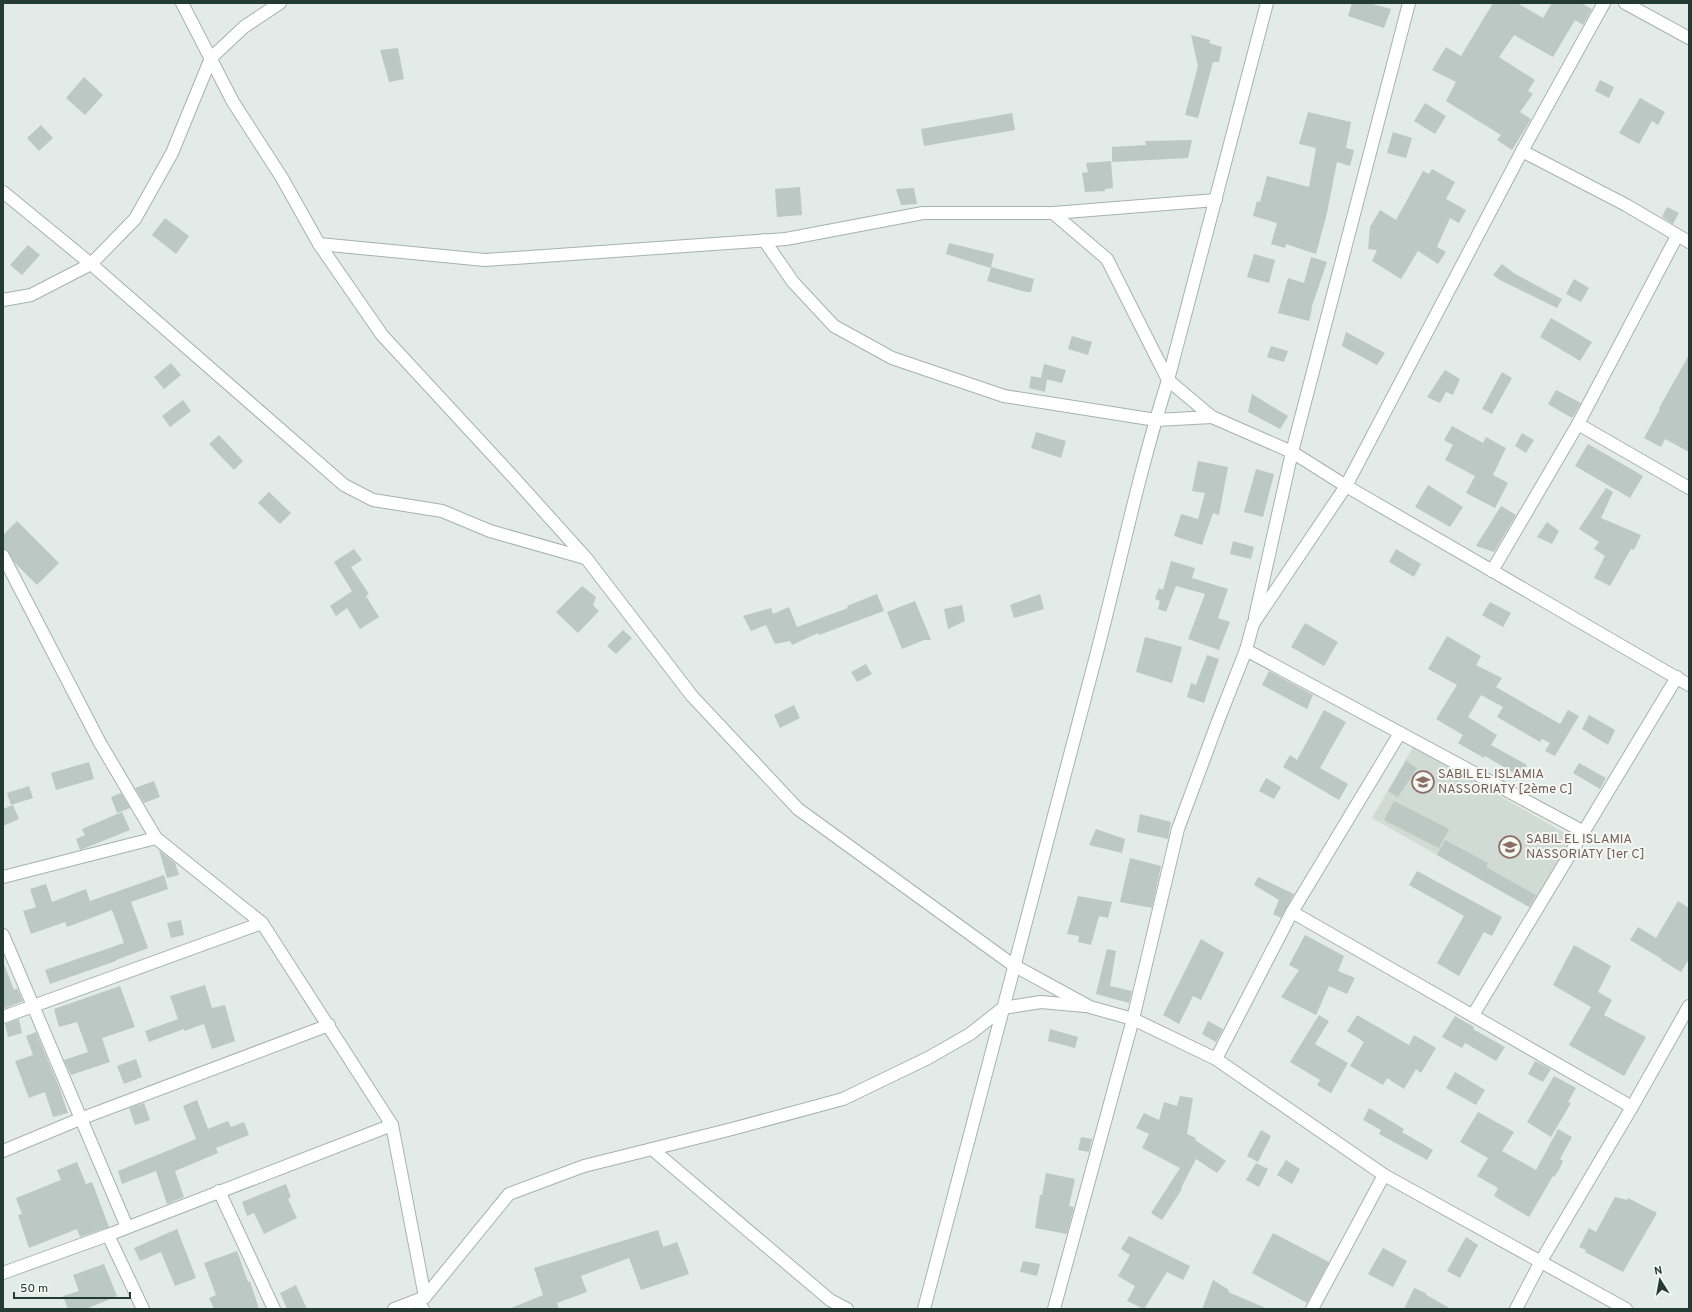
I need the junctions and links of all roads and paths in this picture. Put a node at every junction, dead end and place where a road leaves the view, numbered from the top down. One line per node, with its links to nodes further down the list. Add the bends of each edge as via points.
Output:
1 (182, 3): 8 (street)
2 (280, 3): 8 (street, via 244,27)
3 (1267, 3): 11 (street)
4 (1409, 3): 23 (street)
5 (1604, 3): 9 (street)
6 (1625, 3): 7 (street)
7 (1689, 38)
8 (211, 58): 16 (street, via 234,102 282,178); 17 (street, via 172,153 134,219)
9 (1522, 151): 13 (street, via 1626,205); 24 (street)
10 (3, 192): 17 (street)
11 (1216, 200): 12 (street); 19 (street)
12 (1053, 213): 14 (street, via 923,212 786,239); 19 (street, via 1107,259)
13 (1677, 236): 15 (street); 22 (street)
14 (764, 240): 16 (street, via 485,260); 21 (street, via 793,282 834,326 892,358 1004,396)
15 (1689, 242)
16 (319, 244): 27 (street, via 382,335)
17 (91, 264): 18 (street, via 31,295); 27 (street, via 344,485 373,500 442,511 490,531)
18 (3, 300)
19 (1168, 380): 20 (street); 21 (street)
20 (1212, 417): 21 (street); 23 (street)
21 (1156, 420): 40 (street)
22 (1578, 424): 25 (street); 28 (street)
23 (1292, 452): 24 (street); 29 (street)
24 (1346, 486): 28 (street); 29 (street)
25 (1689, 488)
26 (3, 556): 35 (street, via 100,744)
27 (586, 558): 40 (street, via 692,696 798,809)
28 (1492, 570): 31 (street)
29 (1253, 624): 30 (street)
30 (1246, 650): 33 (street); 47 (street, via 1178,830)
31 (1677, 677): 32 (street); 34 (street)
32 (1689, 685)
33 (1400, 733): 34 (street); 37 (street)
34 (1584, 832): 45 (street)
35 (156, 838): 36 (street); 38 (street)
36 (3, 877)
37 (1292, 912): 45 (street); 49 (street)
38 (262, 923): 41 (street); 48 (street)
39 (3, 935): 41 (street)
40 (1013, 965): 43 (street); 44 (street)
41 (34, 1005): 46 (street); 51 (street)
42 (1689, 1006): 50 (street)
43 (1090, 1007): 44 (street, via 1042,1002); 47 (street)
44 (1003, 1008): 53 (street, via 970,1034 928,1058 843,1099); 67 (street)
45 (1473, 1015): 50 (street)
46 (3, 1017)
47 (1133, 1019): 49 (street); 68 (street)
48 (328, 1025): 51 (street); 52 (street)
49 (1216, 1059): 55 (street)
50 (1632, 1107): 59 (street)
51 (80, 1119): 54 (street); 57 (street)
52 (392, 1125): 56 (street); 61 (street)
53 (652, 1149): 61 (street, via 584,1166 509,1194); 66 (street, via 830,1300)
54 (3, 1151)
55 (1384, 1175): 59 (street); 69 (street)
56 (219, 1191): 57 (street); 63 (street)
57 (127, 1228): 58 (street)
58 (108, 1235): 60 (street); 62 (street)
59 (1541, 1261): 70 (street); 71 (street)
60 (3, 1273)
61 (425, 1297): 64 (street); 65 (street, via 418,1302)
62 (138, 1307)
63 (274, 1309)
64 (394, 1309)
65 (423, 1309)
66 (847, 1309)
67 (924, 1309)
68 (1054, 1309)
69 (1312, 1309)
70 (1516, 1309)
71 (1626, 1309)

